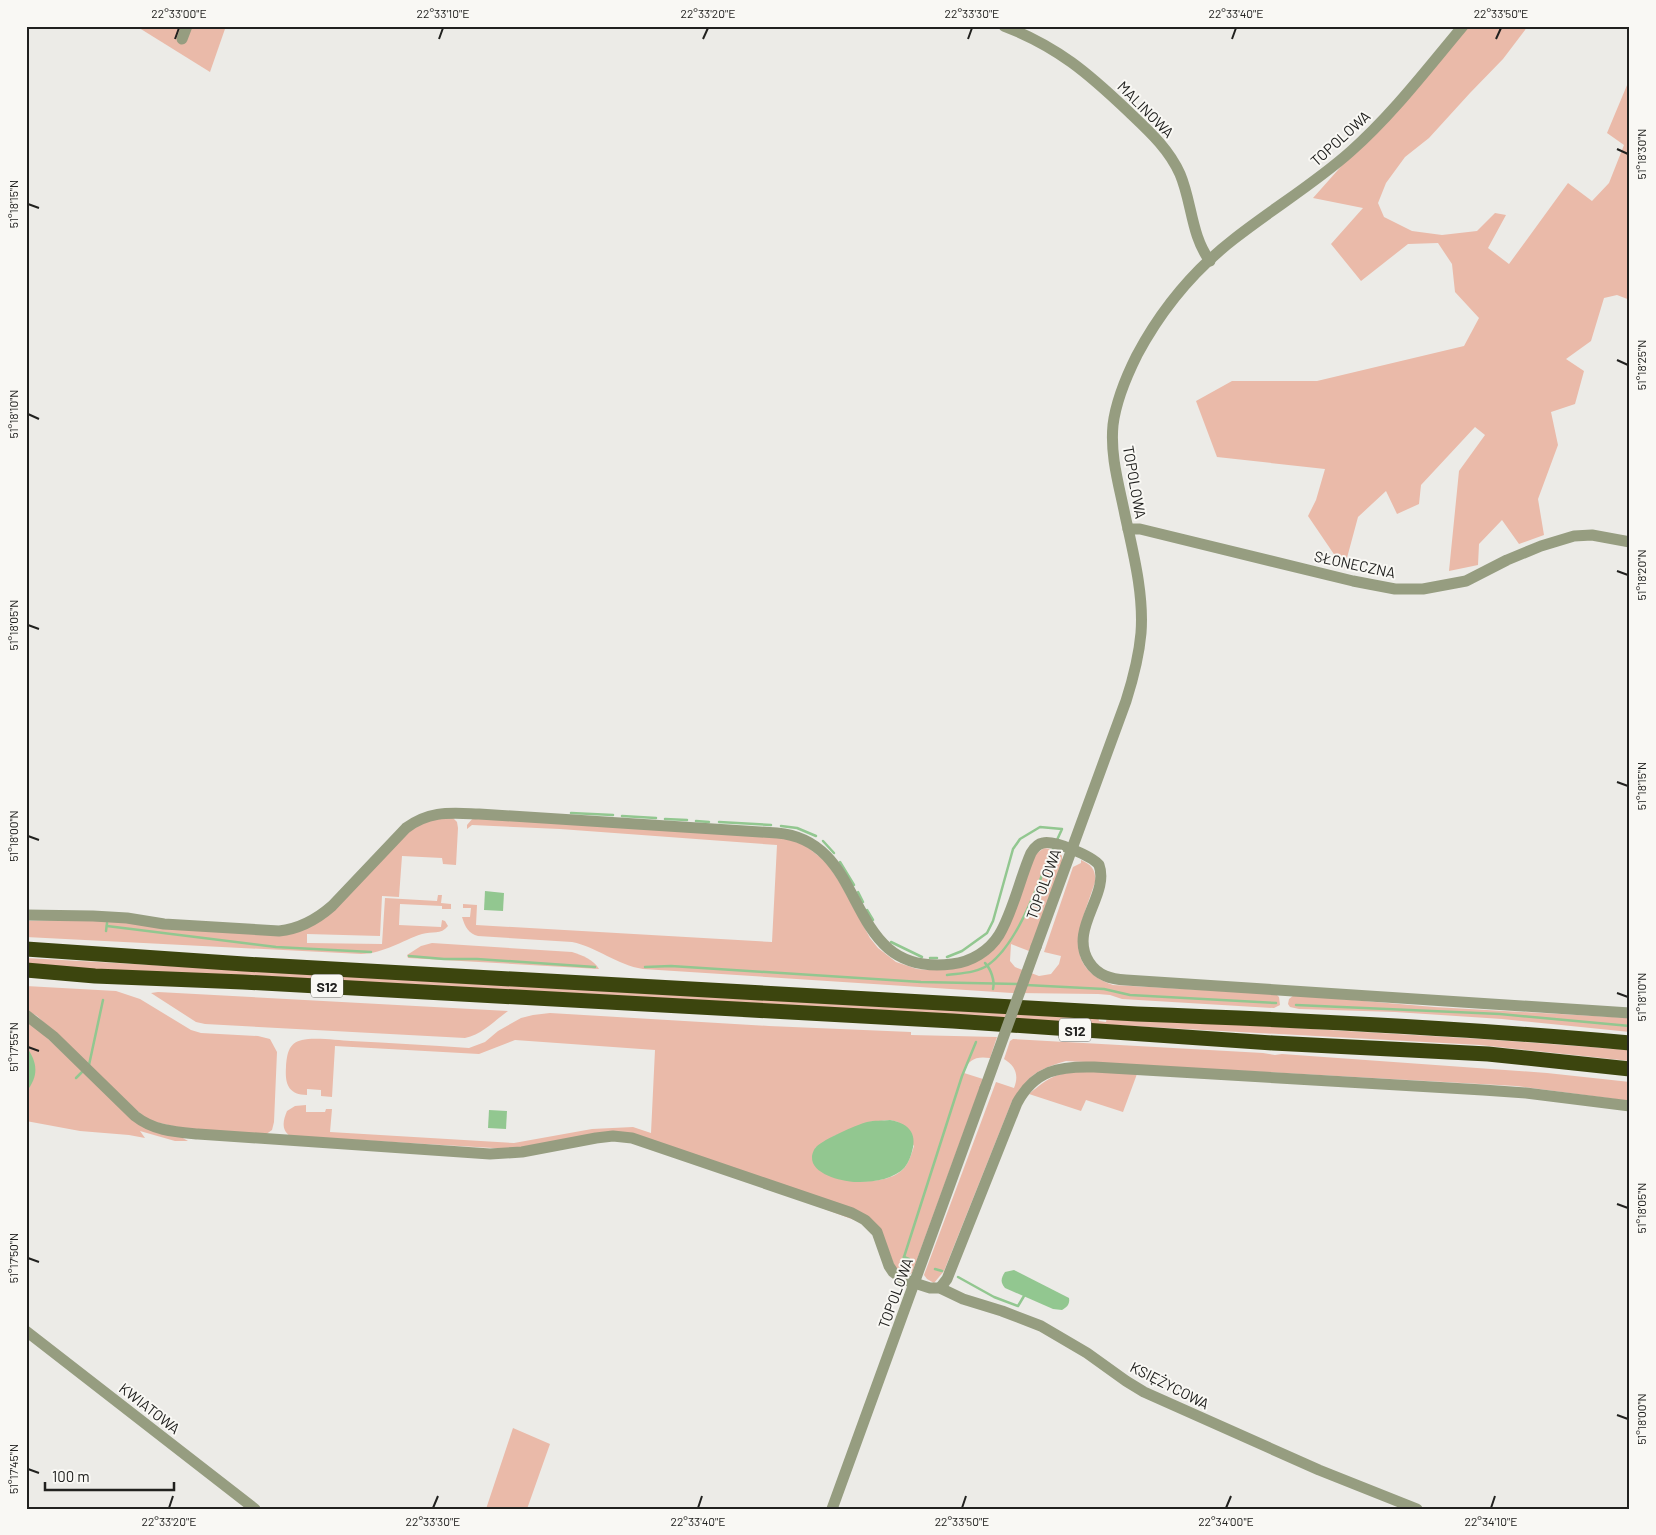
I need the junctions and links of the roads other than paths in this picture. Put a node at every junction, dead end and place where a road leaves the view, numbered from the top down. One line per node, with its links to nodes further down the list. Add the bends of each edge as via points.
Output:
1 (187, 26): 4 (street)
2 (1004, 26): 5 (street, MALINOWA, via 1044,44 1072,62 1158,141 1179,174 1200,245)
3 (1463, 26): 5 (street, TOPOLOWA, via 1404,97 1350,152)
4 (182, 39)
5 (1210, 260): 6 (street, TOPOLOWA, via 1184,286 1150,332 1118,401 1113,425 1113,459)
6 (1128, 529): 7 (street, SŁONECZNA, via 1140,529 1395,589 1423,589 1466,581 1507,560 1574,536); 8 (street, TOPOLOWA, via 1140,597 1140,645 1126,701)
7 (1630, 542)
8 (1072, 850): 9 (street, via 1049,842 1036,846 998,937 990,947 974,957 945,965 918,963 900,957 886,947 869,925 830,858 799,836 488,815 445,813 420,819 406,828 326,912 293,929 279,931 174,925 127,918); 12 (street, via 1094,860 1101,871 1083,946 1092,966 1108,978); 17 (street, TOPOLOWA, bridge)
9 (26, 915)
10 (26, 949): 14 (highway, S12, via 1118,1013 1282,1019)
11 (26, 970): 15 (highway, S12, via 1488,1054)
12 (1630, 1013)
13 (26, 1015): 17 (street, KSIĘŻYCOWA, via 53,1036 135,1116 159,1129 490,1154 522,1152 613,1136 632,1138 859,1217 877,1232 893,1272)
14 (1630, 1043)
15 (1630, 1069)
16 (1630, 1106): 18 (street, via 1483,1090 1094,1067 1057,1069 1034,1081 1017,1103 947,1279)
17 (914, 1283): 18 (street, KSIĘŻYCOWA); 21 (street, TOPOLOWA)
18 (940, 1288): 22 (street, KSIĘŻYCOWA, via 1053,1332 1134,1386 1170,1404)
19 (26, 1331): 20 (street, KWIATOWA)
20 (255, 1509)
21 (832, 1509)
22 (1417, 1509)

